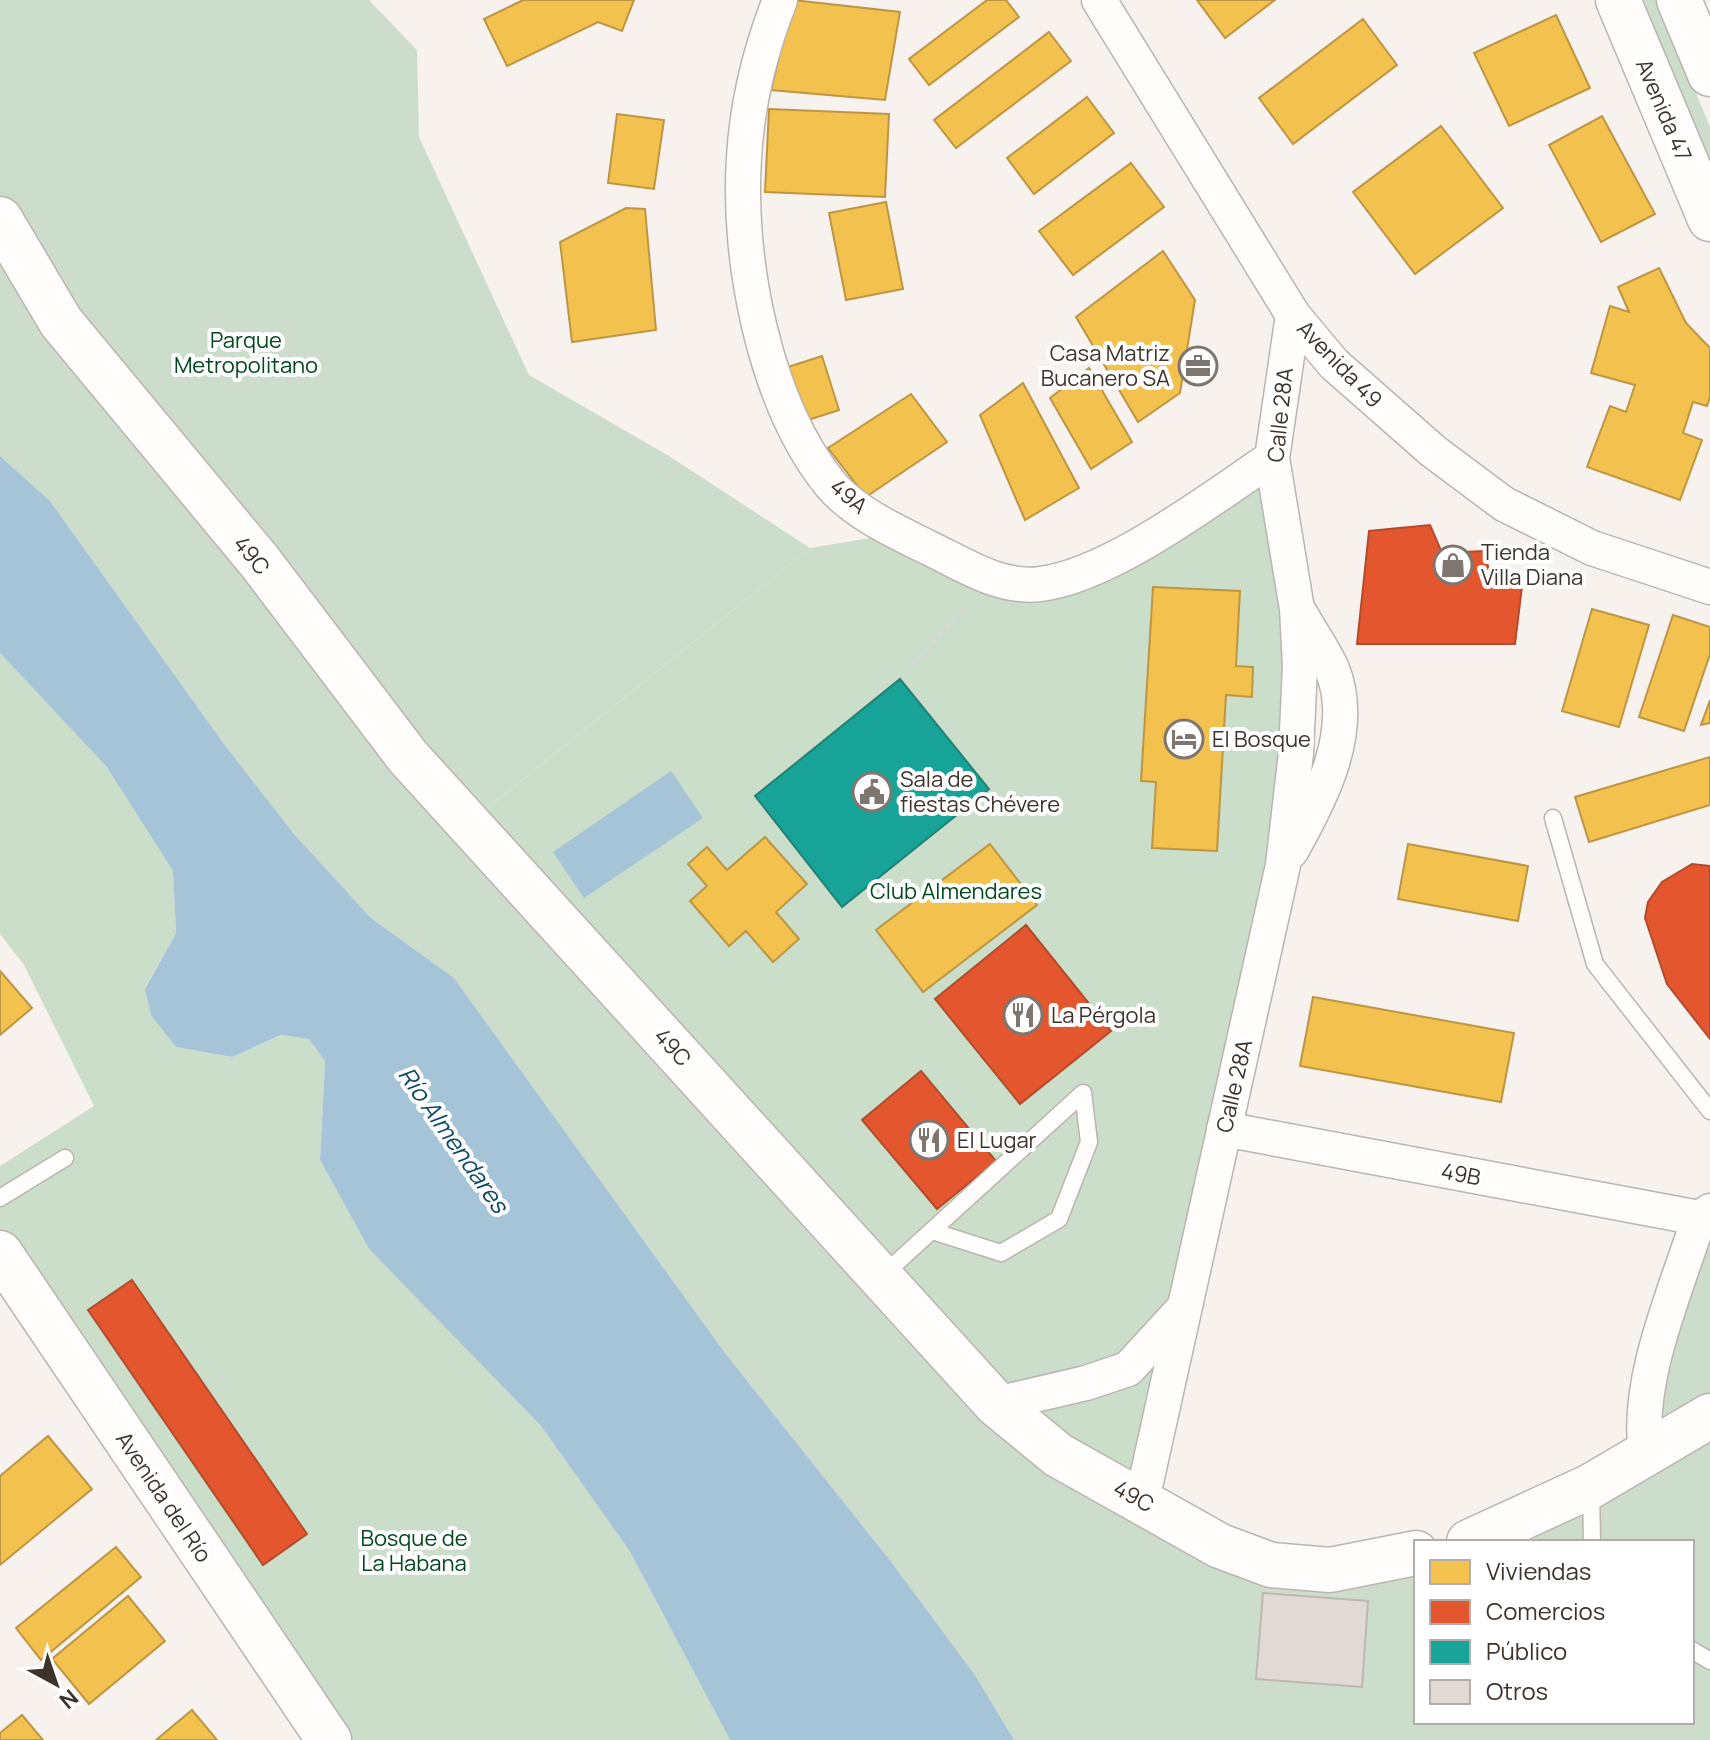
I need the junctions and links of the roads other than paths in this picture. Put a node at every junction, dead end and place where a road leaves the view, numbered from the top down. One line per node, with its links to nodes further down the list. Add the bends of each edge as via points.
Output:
1 (780, 0): 11 (street, 49A, via 750,102 743,160 746,240 758,322 786,410 832,486 900,533 997,581 1037,585 1070,578 1122,552)
2 (1099, 0): 9 (street, Avenida 49)
3 (1618, 0): 7 (street, Avenida 47)
4 (1679, 0): 5 (street)
5 (1710, 74)
6 (0, 219): 10 (street, 49C)
7 (1710, 219)
8 (0, 267): 10 (street, 49C)
9 (1293, 315): 11 (street, Calle 28A); 12 (street, Avenida 49, via 1374,402 1504,504 1592,548)
10 (61, 322): 23 (street, 49C, via 260,562 408,757)
11 (1272, 458): 13 (street, Calle 28A)
12 (1710, 587)
13 (1297, 609): 15 (street, Calle 28A, via 1296,753); 15 (street, Calle 28A, via 1332,670 1339,732 1318,799)
14 (1553, 818): 16 (lane, via 1595,964)
15 (1283, 865): 17 (street, Calle 28A)
16 (1710, 1111)
17 (1224, 1129): 20 (street, 49B); 24 (street, Calle 28A)
18 (65, 1158): 19 (lane)
19 (0, 1198)
20 (1704, 1215): 27 (street, 49B, via 1645,1397)
21 (932, 1231): 21 (lane, via 990,1178 1083,1093 1089,1142 1059,1219 1001,1253); 23 (lane)
22 (0, 1253): 33 (street, Avenida del Río)
23 (881, 1277): 25 (street, 49C)
24 (1184, 1307): 25 (street, Calle 28A, via 1128,1369); 29 (street, Calle 28A)
25 (996, 1404): 29 (street, 49C, via 1058,1455)
26 (1710, 1416): 27 (street)
27 (1646, 1453): 28 (street)
28 (1591, 1486): 30 (street); 31 (lane)
29 (1142, 1500): 32 (street, 49C, via 1220,1546 1271,1565 1330,1570)
30 (1473, 1540)
31 (1592, 1540)
32 (1414, 1553)
33 (329, 1740)

